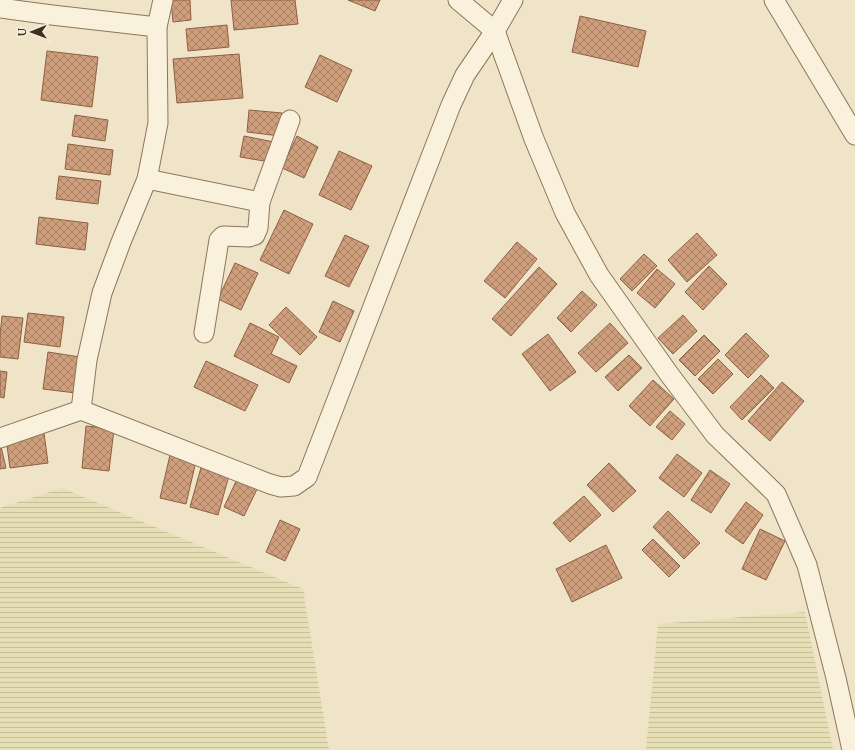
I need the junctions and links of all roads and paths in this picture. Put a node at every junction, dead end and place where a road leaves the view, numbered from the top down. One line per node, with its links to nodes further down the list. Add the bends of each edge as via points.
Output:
1 (163, 0): 6 (street)
2 (458, 0): 7 (street)
3 (513, 0): 7 (street)
4 (774, 0): 9 (street)
5 (0, 8): 6 (street)
6 (157, 27): 10 (street, via 158,123)
7 (495, 31): 13 (street, via 465,75 451,105 307,477 294,486 281,487 270,484); 15 (street, via 534,139 565,213 599,275 715,435 776,494 807,565)
8 (290, 120): 11 (street)
9 (855, 134)
10 (147, 179): 11 (street); 13 (street, via 102,293 87,360)
11 (260, 202): 12 (street, via 255,235 223,236 219,240)
12 (204, 333)
13 (81, 410): 14 (street)
14 (0, 438)
15 (852, 750)

